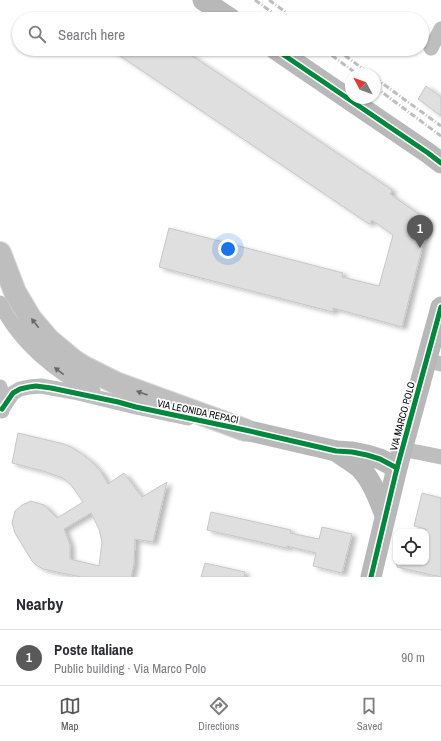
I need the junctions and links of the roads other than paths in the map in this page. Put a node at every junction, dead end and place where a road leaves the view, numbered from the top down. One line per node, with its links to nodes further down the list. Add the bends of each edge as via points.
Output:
1 (203, 0): 2 (street)
2 (221, 12)
3 (441, 29): 4 (street)
4 (431, 48)
5 (285, 56): 6 (street)
6 (441, 163)
7 (0, 253): 15 (highway, one-way to 7, via 116,383 73,360 31,319 15,292)
8 (0, 303): 12 (street, one-way to 8, via 71,379 46,360 18,332)
9 (441, 307): 10 (street, VIA MARCO POLO)
10 (434, 362): 14 (street, VIA MARCO POLO)
11 (0, 387): 13 (street, VIA LEONIDA REPACI)
12 (118, 402): 13 (street, VIA LEONIDA REPACI, via 36,386 13,393); 15 (street, VIA LEONIDA REPACI)
13 (1, 413)
14 (410, 422): 17 (street, via 385,446 370,451); 18 (street, VIA MARCO POLO)
15 (245, 430): 17 (street, VIA LEONIDA REPACI, via 336,451)
16 (441, 457): 18 (street)
17 (359, 461): 18 (street, via 380,459); 19 (street)
18 (397, 466): 19 (street, VIA MARCO POLO)
19 (385, 516): 20 (street, VIA MARCO POLO)
20 (371, 577)

